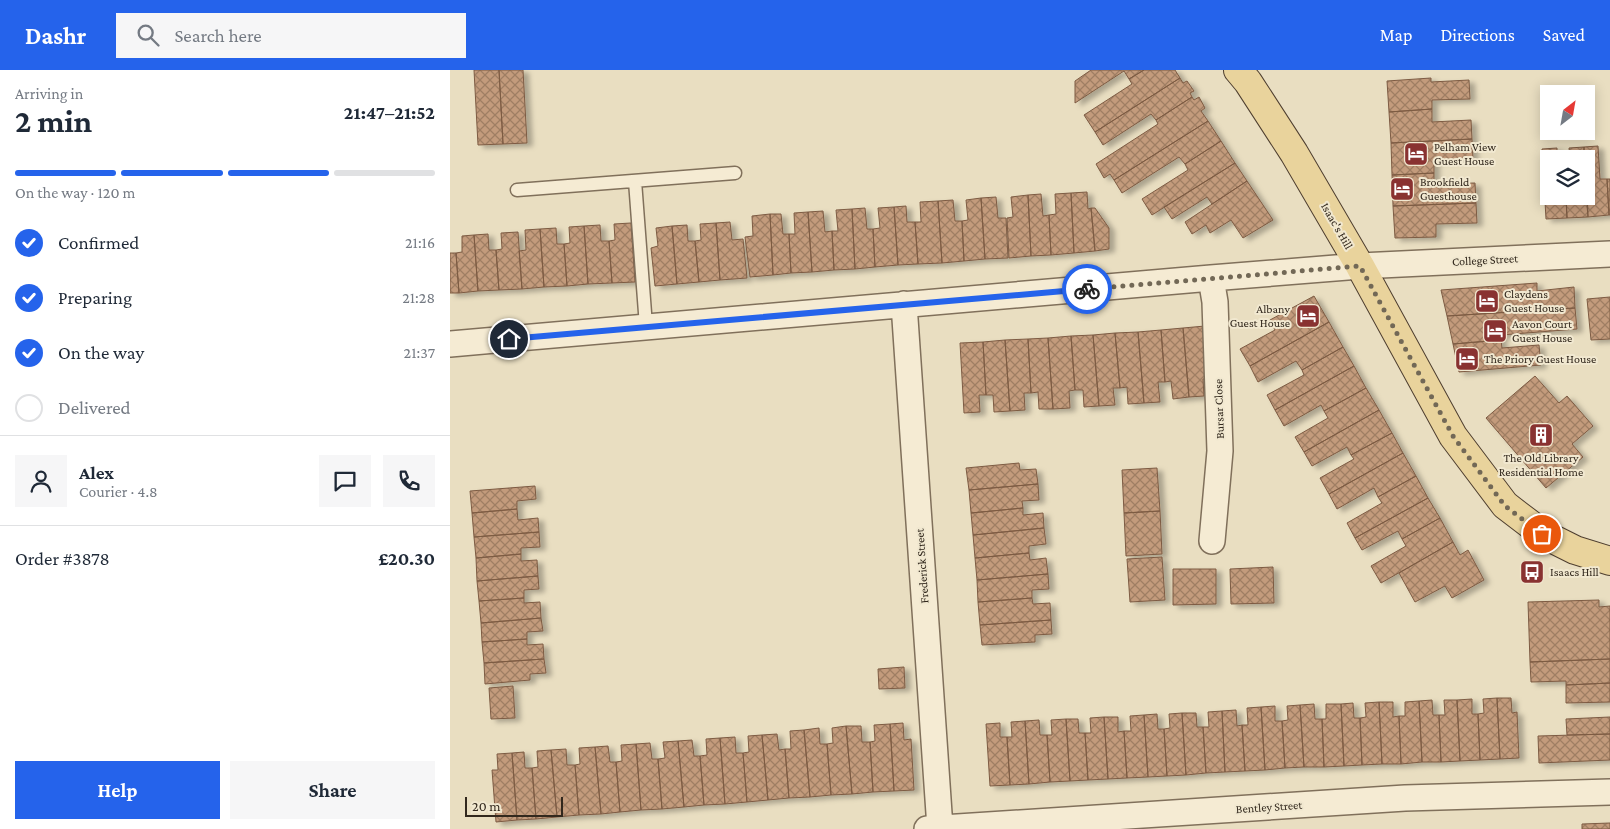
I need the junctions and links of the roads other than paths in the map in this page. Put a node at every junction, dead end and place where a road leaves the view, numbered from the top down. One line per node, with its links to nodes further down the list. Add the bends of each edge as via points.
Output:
1 (1243, 74): 6 (main road, Isaac's Hill)
2 (735, 173): 3 (lane)
3 (635, 181): 4 (lane); 9 (lane)
4 (517, 190)
5 (1610, 254): 6 (street, College Street)
6 (1360, 266): 7 (street, College Street); 12 (main road, Isaac's Hill, via 1453,436 1505,506 1542,534 1575,550)
7 (1211, 278): 8 (street, College Street); 11 (street, Bursar Close, via 1216,302 1220,451)
8 (904, 304): 9 (street, College Street); 14 (street, Frederick Street)
9 (646, 326): 10 (street, College Street)
10 (450, 344)
11 (1212, 541)
12 (1610, 561)
13 (1610, 792): 14 (street, Bentley Street, via 1405,798)
14 (934, 828)

